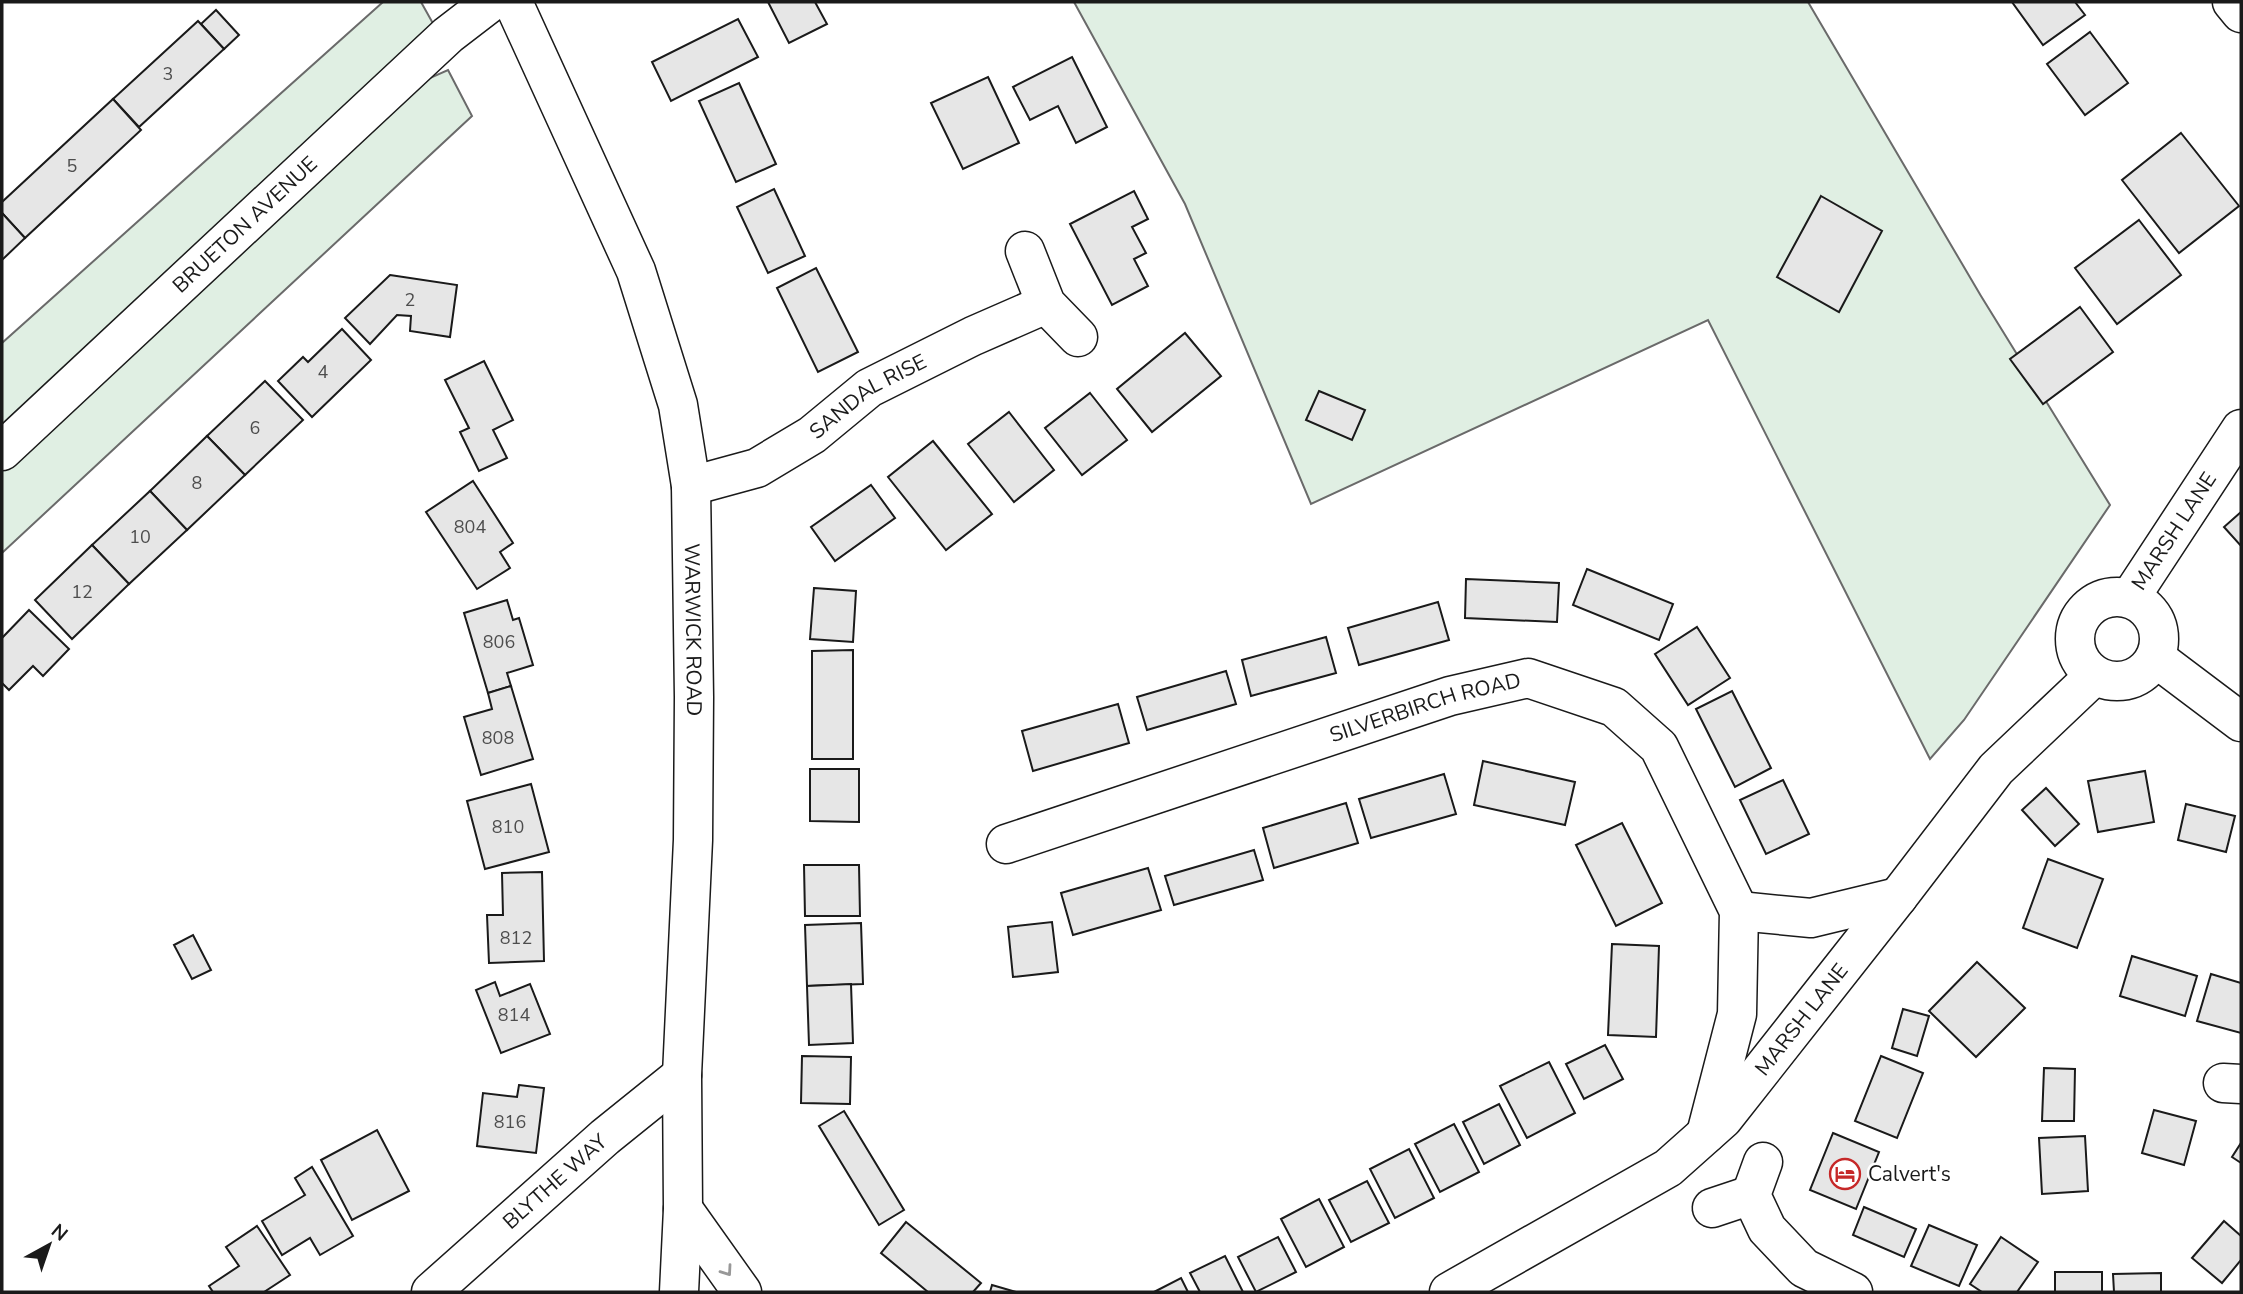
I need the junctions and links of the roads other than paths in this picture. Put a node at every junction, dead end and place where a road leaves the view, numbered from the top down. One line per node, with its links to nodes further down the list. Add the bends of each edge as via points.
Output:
1 (491, 2): 9 (street, BRUETON AVENUE, via 448,35)
2 (513, 2): 10 (street, WARWICK ROAD, via 636,271 678,405)
3 (2232, 2): 4 (street)
4 (2241, 13)
5 (1025, 251): 6 (street)
6 (1046, 304): 7 (street); 10 (street, SANDAL RISE, via 870,388 812,435 757,468)
7 (1078, 337)
8 (2241, 429): 11 (street, MARSH LANE)
9 (2, 451)
10 (691, 486): 18 (street, WARWICK ROAD, via 693,840)
11 (2130, 598): 12 (street, via 2150,611 2160,634); 13 (street, via 2105,598 2084,611 2074,633 2078,657)
12 (2156, 658): 13 (street, via 2140,676 2118,683); 14 (street)
13 (2094, 676): 16 (street, MARSH LANE, via 1996,769)
14 (2241, 722)
15 (1006, 844): 17 (street, SILVERBIRCH ROAD, via 1450,696 1528,678 1614,707 1659,747)
16 (1898, 897): 17 (street, via 1811,918); 19 (street, MARSH LANE, via 1742,1097)
17 (1739, 911): 19 (street, SILVERBIRCH ROAD, via 1737,1014)
18 (682, 1075): 21 (street, WARWICK ROAD); 22 (street, BLYTHE WAY)
19 (1706, 1134): 25 (street, MARSH LANE, via 1668,1168)
20 (1712, 1208): 26 (street, via 1757,1178 1767,1229 1804,1268)
21 (683, 1209): 23 (street, WARWICK ROAD); 24 (street, one-way to 24)
22 (431, 1292)
23 (679, 1292)
24 (742, 1292)
25 (1449, 1292)
26 (1853, 1292)

